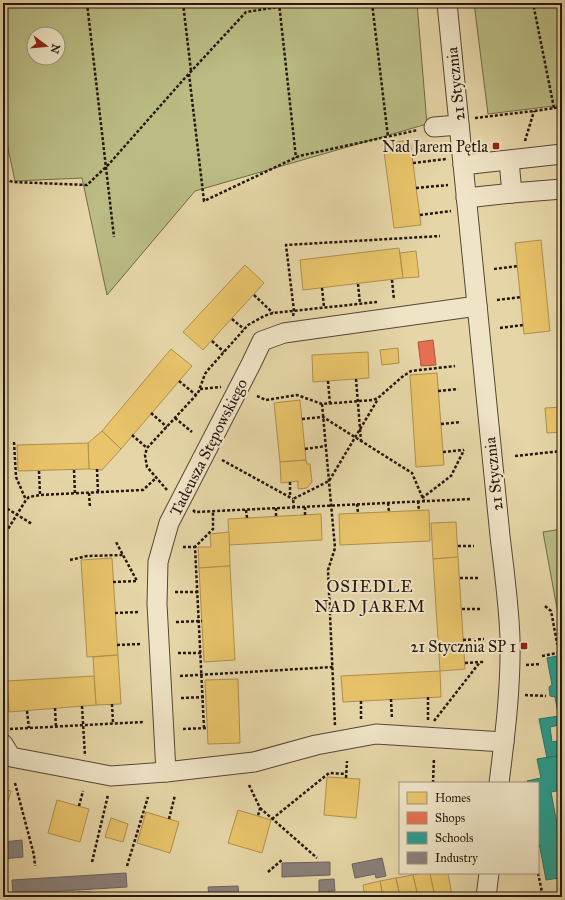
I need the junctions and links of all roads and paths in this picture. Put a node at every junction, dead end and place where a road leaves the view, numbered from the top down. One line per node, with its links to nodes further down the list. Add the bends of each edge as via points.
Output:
1 (87, 3): 21 (path)
2 (183, 3): 9 (path)
3 (279, 3): 8 (path)
4 (304, 3): 8 (path)
5 (372, 3): 15 (path)
6 (447, 3): 13 (street, 21 Stycznia)
7 (533, 3): 11 (path)
8 (279, 7): 9 (path, via 246,12); 17 (path)
9 (190, 72): 17 (path, via 204,201); 21 (path)
10 (562, 106): 11 (path)
11 (554, 108): 12 (path)
12 (534, 111): 13 (path); 18 (path)
13 (459, 122): 14 (street); 22 (street, 21 Stycznia)
14 (434, 127): 15 (path)
15 (388, 137): 17 (path)
16 (562, 154): 18 (street)
17 (296, 158)
18 (514, 160): 22 (street); 25 (street)
19 (413, 163): 22 (path)
20 (3, 165): 21 (path, via 4,179 13,182 87,185)
21 (105, 167): 28 (path)
22 (465, 183): 23 (path); 25 (street); 26 (path); 42 (street, 21 Stycznia)
23 (416, 188)
24 (562, 189): 25 (street)
25 (512, 193)
26 (420, 215)
27 (440, 236): 44 (path, via 286,246)
28 (114, 237)
29 (518, 266): 30 (path)
30 (494, 269)
31 (392, 280): 38 (path)
32 (358, 284): 41 (path)
33 (322, 288): 43 (path)
34 (254, 295): 45 (path)
35 (521, 298): 39 (path)
36 (401, 299): 38 (path)
37 (387, 300): 38 (path)
38 (394, 300)
39 (497, 300)
40 (380, 301): 41 (path)
41 (360, 304): 43 (path)
42 (477, 306): 50 (street, Tadeusza Stępowskiego); 181 (street, 21 Stycznia, via 509,619 509,674)
43 (324, 308): 44 (path)
44 (294, 311): 45 (path); 50 (path)
45 (273, 313): 49 (path, via 257,319)
46 (232, 319): 49 (path)
47 (524, 325): 48 (path)
48 (500, 328)
49 (244, 329): 52 (path)
50 (291, 332): 102 (street, Tadeusza Stępowskiego, via 262,341)
51 (212, 341): 52 (path)
52 (224, 352): 58 (path, via 205,374)
53 (455, 366): 63 (path, via 411,371)
54 (356, 379): 64 (path)
55 (178, 381): 61 (path)
56 (328, 381): 66 (path)
57 (227, 387): 58 (path)
58 (200, 389): 61 (path)
59 (458, 390): 60 (path)
60 (438, 391)
61 (196, 395): 69 (path)
62 (257, 396): 65 (path, via 266,400 297,396)
63 (378, 398): 64 (path); 74 (path)
64 (358, 402): 66 (path); 74 (path)
65 (322, 404): 66 (path); 68 (path)
66 (330, 404)
67 (151, 413): 73 (path)
68 (323, 417): 70 (path); 77 (path); 80 (path)
69 (175, 418): 73 (path); 75 (path)
70 (302, 419)
71 (461, 422): 72 (path)
72 (441, 424)
73 (167, 426): 81 (path)
74 (360, 429): 77 (path); 78 (path)
75 (192, 432)
76 (132, 436): 81 (path)
77 (355, 438): 78 (path); 92 (path)
78 (361, 441): 100 (path, via 412,473)
79 (14, 442): 99 (path, via 16,477)
80 (326, 446): 82 (path); 92 (path)
81 (147, 448): 90 (path, via 147,467)
82 (305, 449)
83 (443, 452): 100 (path, via 464,450 451,476)
84 (562, 452): 85 (path)
85 (515, 456)
86 (222, 460): 97 (path)
87 (74, 470): 95 (path)
88 (97, 470): 93 (path)
89 (39, 471): 96 (path)
90 (156, 478): 93 (path, via 143,490); 102 (path)
91 (290, 482): 97 (path)
92 (329, 482): 97 (path); 106 (path)
93 (98, 492): 94 (path)
94 (89, 493): 95 (path); 108 (path)
95 (75, 494): 96 (path)
96 (40, 495): 99 (path)
97 (292, 498): 110 (path)
98 (471, 499): 100 (path)
99 (26, 500): 116 (path)
100 (423, 500): 101 (path)
101 (418, 501): 103 (path); 113 (path)
102 (179, 502): 112 (path, via 195,512); 185 (street, Tadeusza Stępowskiego, via 169,523 158,562 157,604)
103 (388, 503): 104 (path); 114 (path)
104 (357, 504): 106 (path); 115 (path)
105 (3, 506): 116 (path)
106 (332, 506): 107 (path); 157 (path, via 336,548 328,570)
107 (305, 507): 110 (path); 117 (path)
108 (90, 508)
109 (276, 508): 110 (path); 111 (path); 118 (path)
110 (294, 508)
111 (246, 510): 112 (path); 119 (path)
112 (213, 511): 126 (path, via 213,529)
113 (419, 511)
114 (388, 512)
115 (358, 513)
116 (17, 514): 120 (path); 121 (path)
117 (305, 515)
118 (276, 516)
119 (247, 518)
120 (32, 524)
121 (3, 537)
122 (116, 542): 127 (path)
123 (458, 546): 124 (path)
124 (474, 546)
125 (183, 547): 126 (path)
126 (195, 547): 135 (path)
127 (123, 555): 128 (path, via 87,556); 133 (path, via 137,581)
128 (70, 560)
129 (3, 570): 130 (path)
130 (8, 570)
131 (460, 578): 132 (path)
132 (478, 578)
133 (113, 582)
134 (175, 592): 135 (path)
135 (199, 592): 141 (path)
136 (545, 606): 147 (path, via 552,616 557,643)
137 (462, 609): 138 (path)
138 (481, 609)
139 (139, 612): 140 (path)
140 (115, 613)
141 (200, 621): 142 (path); 150 (path)
142 (176, 622)
143 (484, 639): 144 (path)
144 (464, 640)
145 (140, 644): 146 (path)
146 (117, 645)
147 (562, 649)
148 (562, 652): 151 (path)
149 (178, 653): 150 (path)
150 (202, 653): 158 (path)
151 (542, 656)
152 (480, 662): 153 (path); 154 (path); 163 (path, via 430,723)
153 (485, 662)
154 (465, 663)
155 (541, 664): 156 (path)
156 (522, 666)
157 (333, 667): 158 (path); 177 (path)
158 (202, 675): 159 (path); 162 (path)
159 (180, 676)
160 (518, 695): 161 (path)
161 (546, 696)
162 (205, 697): 164 (path); 179 (path, via 206,728)
163 (428, 697)
164 (181, 698)
165 (391, 699): 173 (path)
166 (361, 701): 171 (path)
167 (112, 704): 174 (path)
168 (82, 706): 175 (path)
169 (56, 708): 176 (path)
170 (27, 710): 178 (path)
171 (361, 721)
172 (143, 722): 174 (path)
173 (392, 723)
174 (113, 724): 175 (path)
175 (84, 725): 176 (path); 182 (path)
176 (56, 727): 178 (path)
177 (335, 727)
178 (29, 728): 180 (path)
179 (183, 729)
180 (6, 737): 185 (street, via 12,756 111,776)
181 (504, 742): 185 (street, via 376,734 316,744 254,762); 189 (street, 21 Stycznia)
182 (85, 757)
183 (434, 758): 188 (path)
184 (347, 761): 186 (path)
185 (166, 772)
186 (346, 774): 187 (path); 199 (path, via 329,773)
187 (346, 778)
188 (433, 782)
189 (499, 782)
190 (16, 783): 204 (path)
191 (249, 786): 197 (path)
192 (82, 791): 196 (path)
193 (108, 795): 203 (path)
194 (175, 795): 200 (path)
195 (148, 797): 205 (path)
196 (79, 806)
197 (260, 808): 198 (path); 199 (path)
198 (258, 816)
199 (272, 818): 202 (path)
200 (169, 819)
201 (284, 858): 206 (path)
202 (316, 858)
203 (92, 862)
204 (35, 866)
205 (127, 866)
206 (268, 872)
207 (489, 874): 209 (street)
208 (538, 874): 210 (path)
209 (486, 897)
210 (543, 897)

